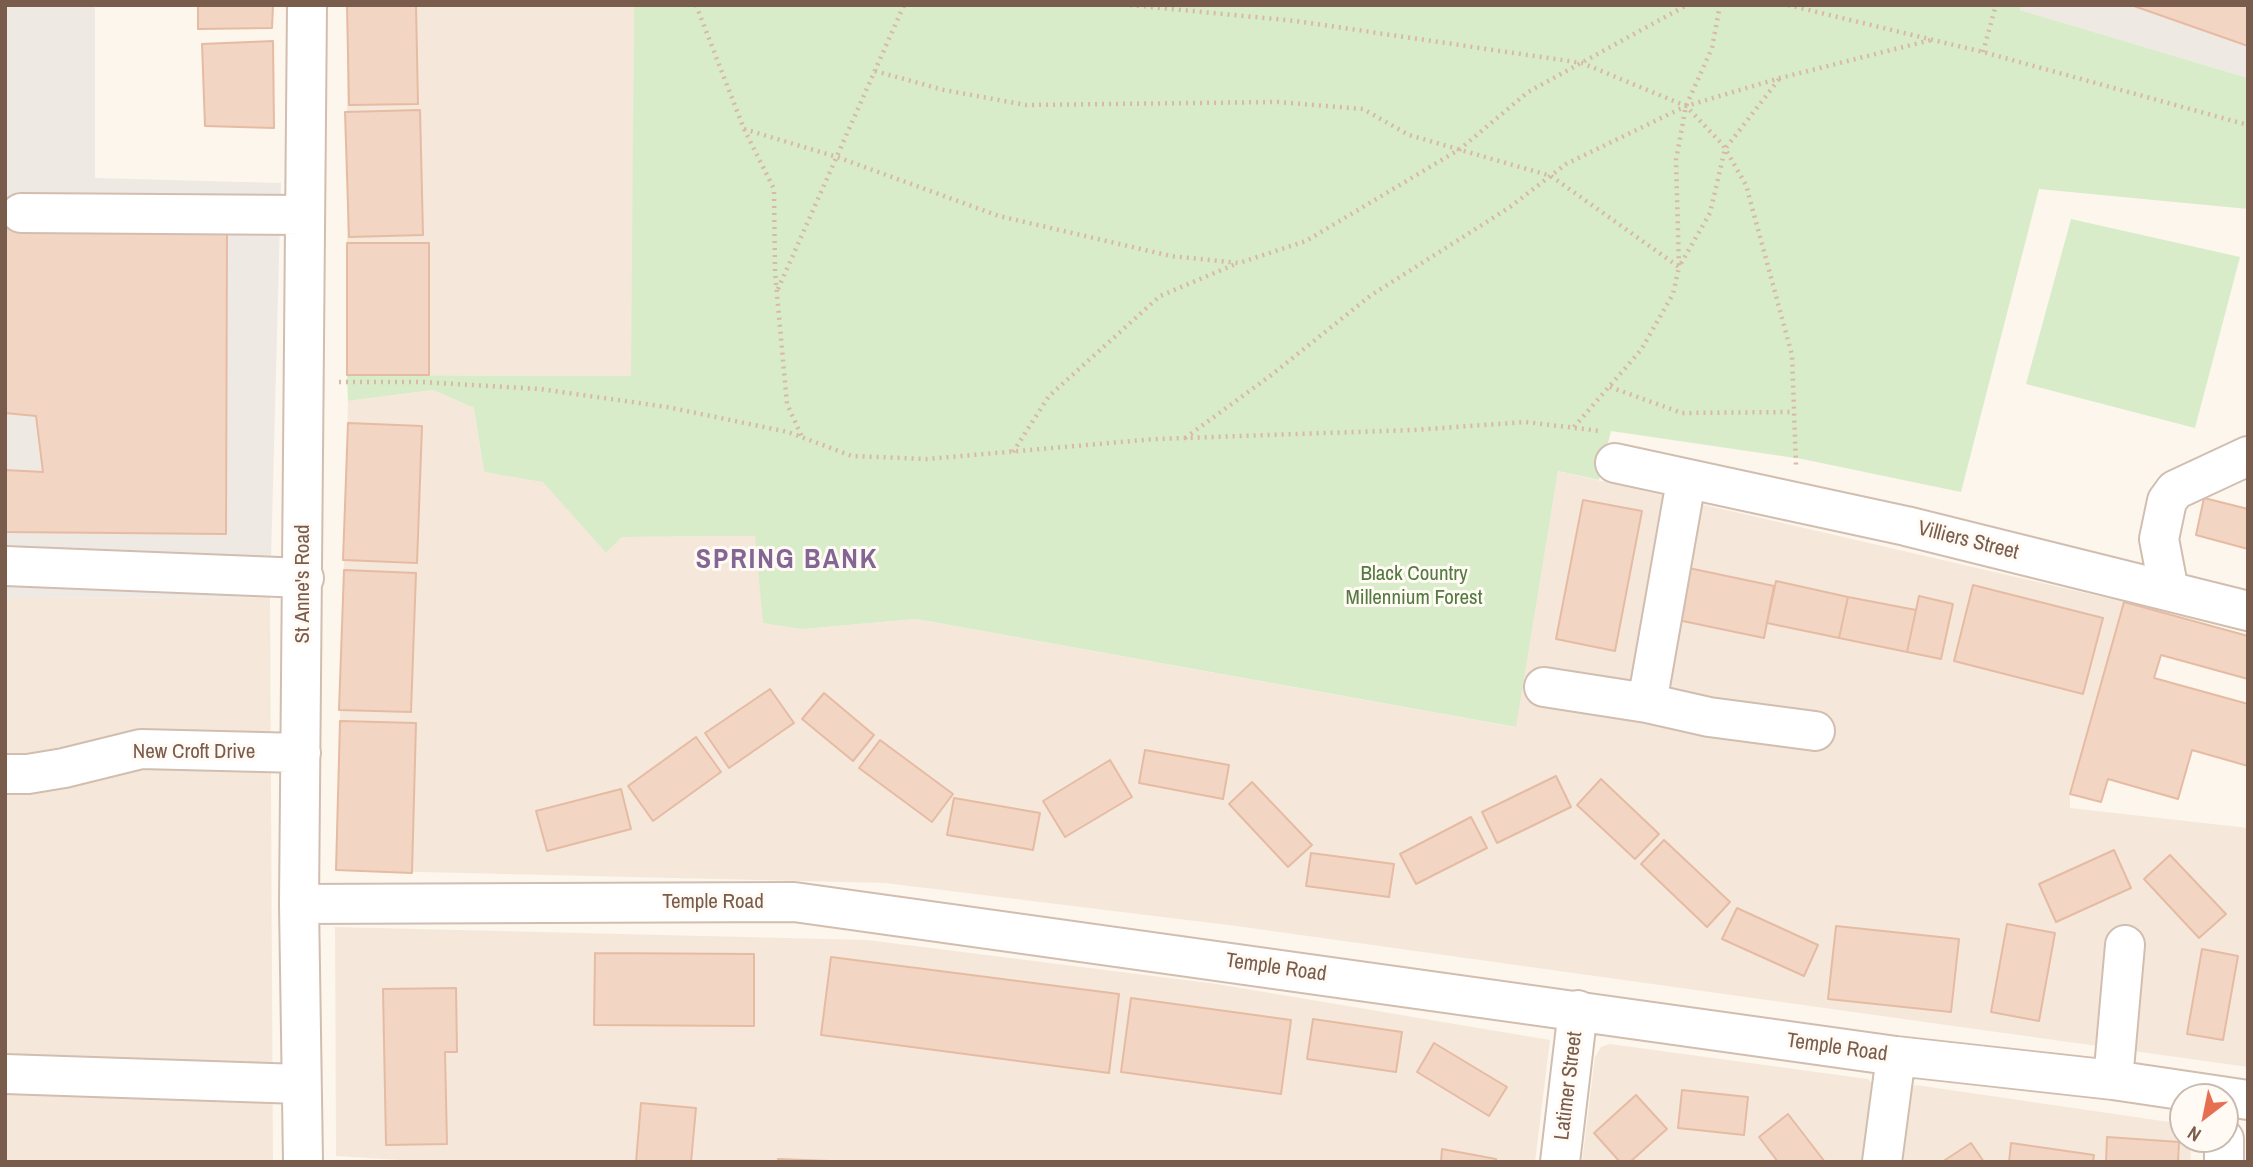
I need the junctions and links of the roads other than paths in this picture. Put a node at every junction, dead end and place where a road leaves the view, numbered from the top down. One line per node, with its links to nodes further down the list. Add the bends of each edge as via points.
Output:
1 (307, 5): 3 (street, St Anne's Road)
2 (21, 213): 3 (street)
3 (303, 215): 8 (street, St Anne's Road)
4 (2248, 456): 9 (street, via 2175,490 2167,501 2158,539)
5 (1615, 463): 6 (street, Villiers Street)
6 (1686, 481): 9 (street, Villiers Street, via 1906,526); 12 (street)
7 (5, 566): 8 (street)
8 (304, 578): 14 (street, St Anne's Road)
9 (2169, 590): 10 (street, Villiers Street)
10 (2248, 611)
11 (1544, 687): 12 (street)
12 (1647, 703): 13 (street, via 1709,717)
13 (1815, 731)
14 (301, 753): 15 (street, New Croft Drive, via 141,749 64,768); 16 (street, St Anne's Road)
15 (5, 774)
16 (299, 904): 18 (street, Temple Road, via 794,902); 22 (street, St Anne's Road)
17 (2125, 945): 21 (street)
18 (1578, 1010): 19 (street, Temple Road); 25 (street, Latimer Street)
19 (1896, 1056): 21 (street, Temple Road); 26 (street)
20 (5, 1074): 22 (street)
21 (2113, 1080): 23 (street, Temple Road)
22 (300, 1084): 24 (street, St Anne's Road)
23 (2169, 1089)
24 (303, 1162)
25 (1560, 1162)
26 (1882, 1162)

